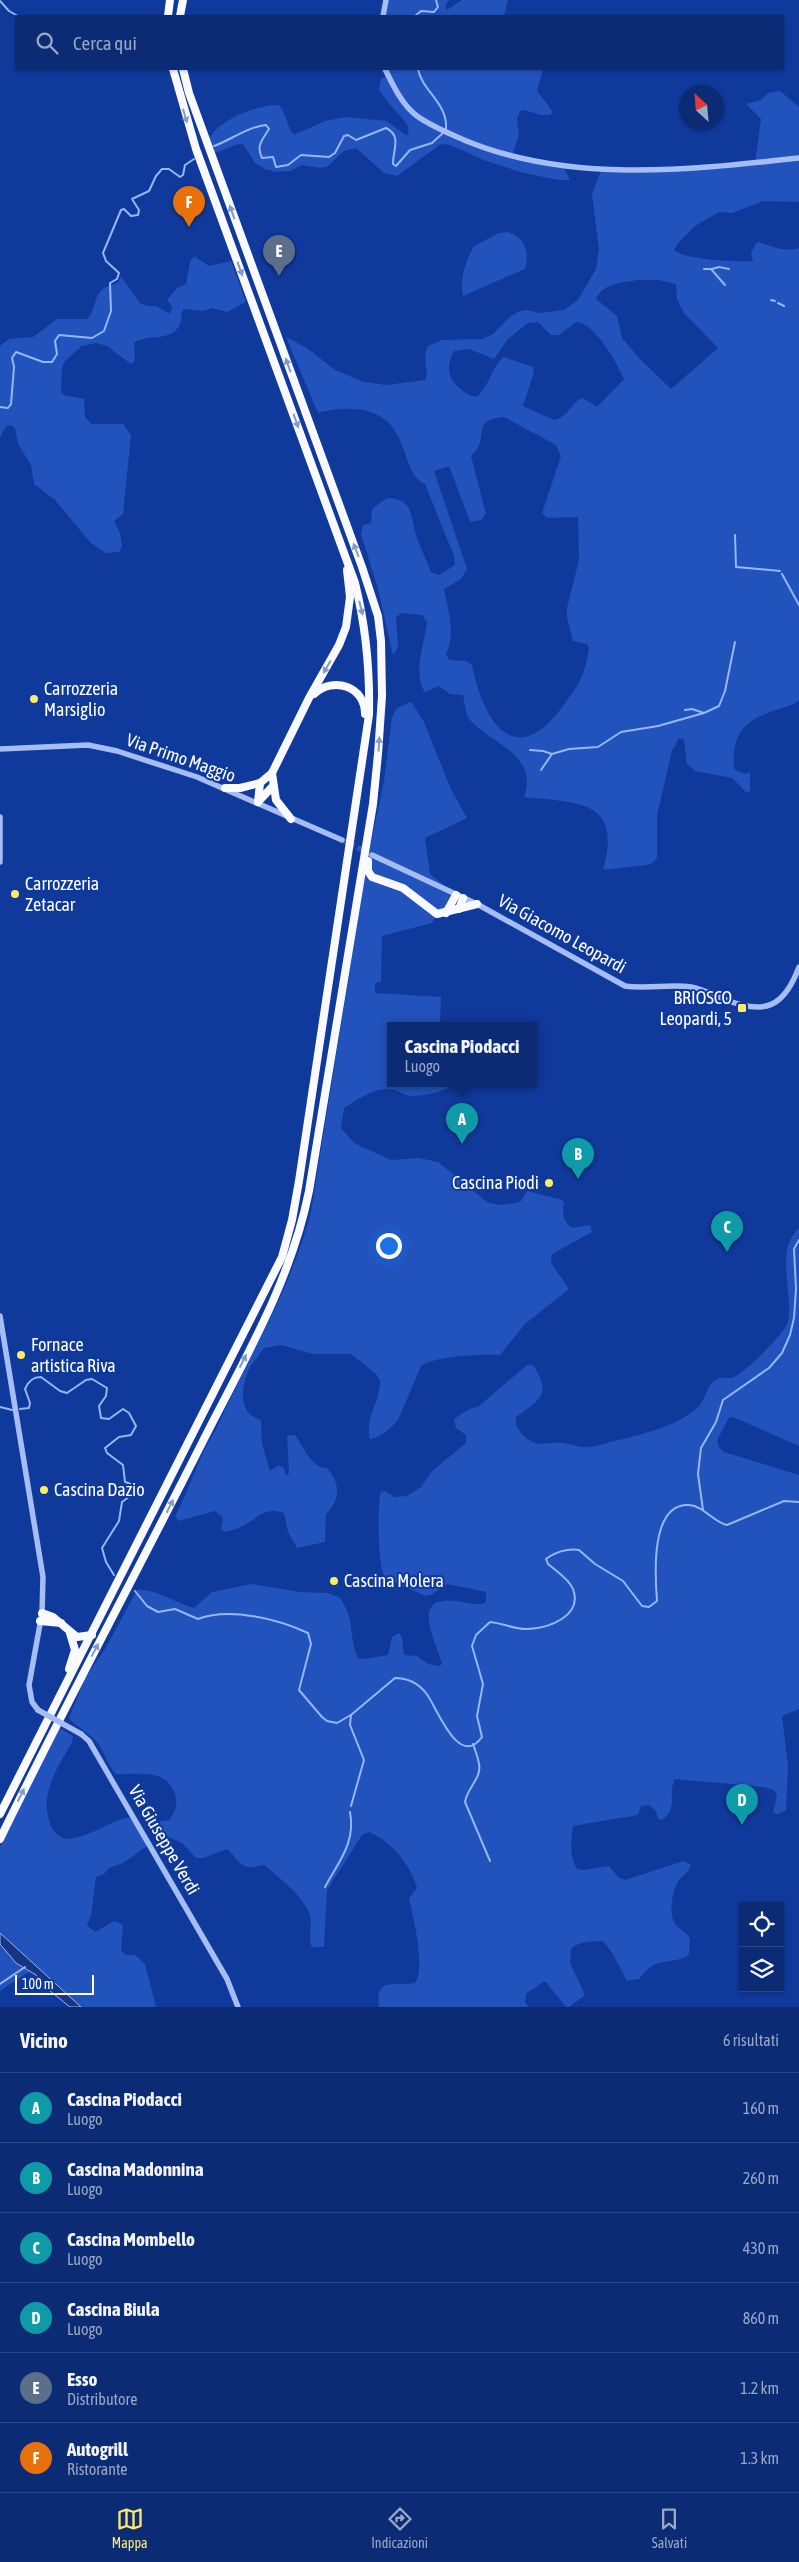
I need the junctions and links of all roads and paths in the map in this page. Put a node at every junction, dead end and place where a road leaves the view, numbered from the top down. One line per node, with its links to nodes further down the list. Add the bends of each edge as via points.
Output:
1 (165, 0): 5 (highway)
2 (170, 0): 6 (highway)
3 (182, 0): 7 (highway)
4 (386, 0): 8 (street)
5 (164, 15)
6 (168, 15)
7 (179, 15)
8 (383, 15)
9 (173, 70): 13 (highway, one-way to 13, via 196,149)
10 (183, 70): 20 (highway, one-way to 10, via 382,696 378,616)
11 (386, 70): 12 (street, via 416,116 471,143 521,159 630,169 699,169)
12 (799, 158)
13 (308, 454): 14 (highway, one-way to 14, via 344,563 350,597 339,645); 21 (highway, one-way to 21, via 355,582 366,634 370,715)
14 (309, 698): 16 (highway); 21 (highway, via 326,686 336,684 352,689 363,700 365,717)
15 (0, 749): 19 (street, Via Primo Maggio, via 88,746 158,764)
16 (272, 773): 17 (highway); 18 (highway)
17 (260, 783): 19 (highway); 22 (highway)
18 (273, 786): 22 (highway); 24 (highway, via 276,800)
19 (226, 788): 22 (street, Via Primo Maggio)
20 (375, 792): 29 (highway, via 367,868); 34 (highway)
21 (356, 799): 39 (highway, via 299,1181 282,1257)
22 (258, 802): 24 (street, Via Primo Maggio)
23 (0, 817): 26 (street)
24 (291, 819): 25 (street, Via Primo Maggio)
25 (342, 840)
26 (1, 853): 28 (street)
27 (372, 855): 30 (street, Via Giacomo Leopardi)
28 (0, 862)
29 (378, 879): 33 (highway, via 403,888 437,914); 34 (highway, via 364,888)
30 (459, 897): 31 (street, Via Giacomo Leopardi); 32 (highway); 33 (highway)
31 (479, 906): 32 (highway); 35 (street, Via Giacomo Leopardi, via 626,986 689,987 742,1004 773,1004 788,993)
32 (459, 908): 33 (highway)
33 (445, 913)
34 (349, 955): 42 (highway, one-way to 34, via 266,1315 294,1251 309,1191)
35 (799, 967)
36 (0, 1316): 37 (street, via 39,1547 43,1577)
37 (41, 1617): 38 (highway, via 61,1623); 43 (street, Via Giuseppe Verdi, bridge, via 29,1685 32,1702 38,1710 89,1741 226,1979)
38 (70, 1633): 39 (highway, via 82,1638); 40 (highway, via 74,1657)
39 (92, 1635): 40 (highway)
40 (44, 1726): 41 (highway)
41 (0, 1814)
42 (0, 1838)
43 (238, 2007)

